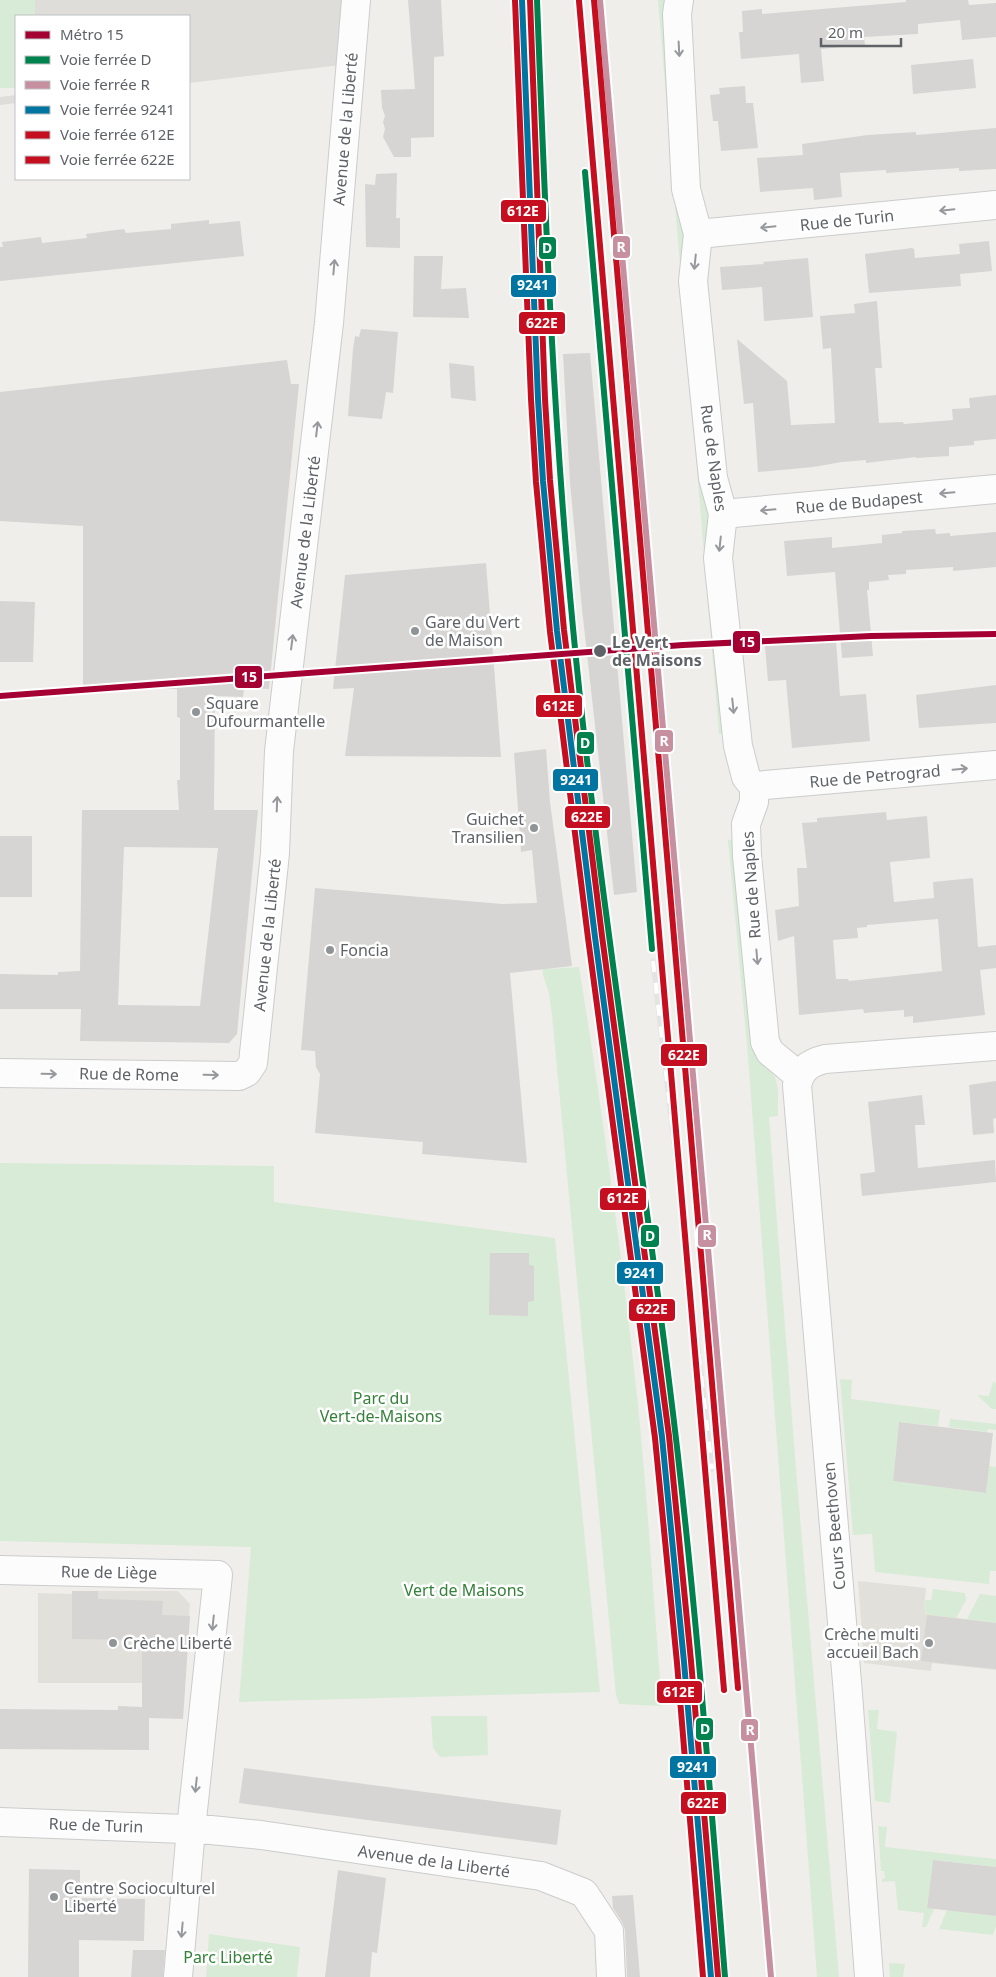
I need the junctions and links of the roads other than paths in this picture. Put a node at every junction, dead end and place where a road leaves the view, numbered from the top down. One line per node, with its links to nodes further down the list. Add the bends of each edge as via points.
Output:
1 (356, 0): 10 (street, Avenue de la Liberté, one-way to 1, via 275,853 279,751 329,323)
2 (680, 0): 4 (street, Rue de Naples, one-way to 4, via 677,14 686,190)
3 (996, 205): 4 (street, Rue de Turin, one-way to 4)
4 (698, 234): 6 (street, Rue de Naples, one-way to 6, via 693,281 714,478)
5 (996, 489): 6 (street, Rue de Budapest, one-way to 6)
6 (723, 514): 8 (street, Rue de Naples, one-way to 8, via 718,558 735,722 746,777)
7 (996, 766): 8 (street, Rue de Petrograd, one-way to 7)
8 (754, 788): 12 (street, Rue de Naples, one-way to 12, via 754,802 746,824 747,856 765,1042 770,1052)
9 (996, 1046): 12 (street, via 825,1059 805,1067)
10 (253, 1063): 11 (street, Rue de Rome, one-way to 10, via 239,1076 247,1072)
11 (0, 1073)
12 (799, 1076): 18 (street, Cours Beethoven, via 798,1102)
13 (0, 1570): 15 (street, Rue de Liège, one-way to 15, via 218,1575)
14 (0, 1822): 15 (street, Rue de Turin)
15 (191, 1829): 16 (street, one-way to 16); 17 (street, Avenue de la Liberté, via 261,1835 541,1876 584,1893 609,1931)
16 (178, 1977)
17 (610, 1977)
18 (869, 1977)

